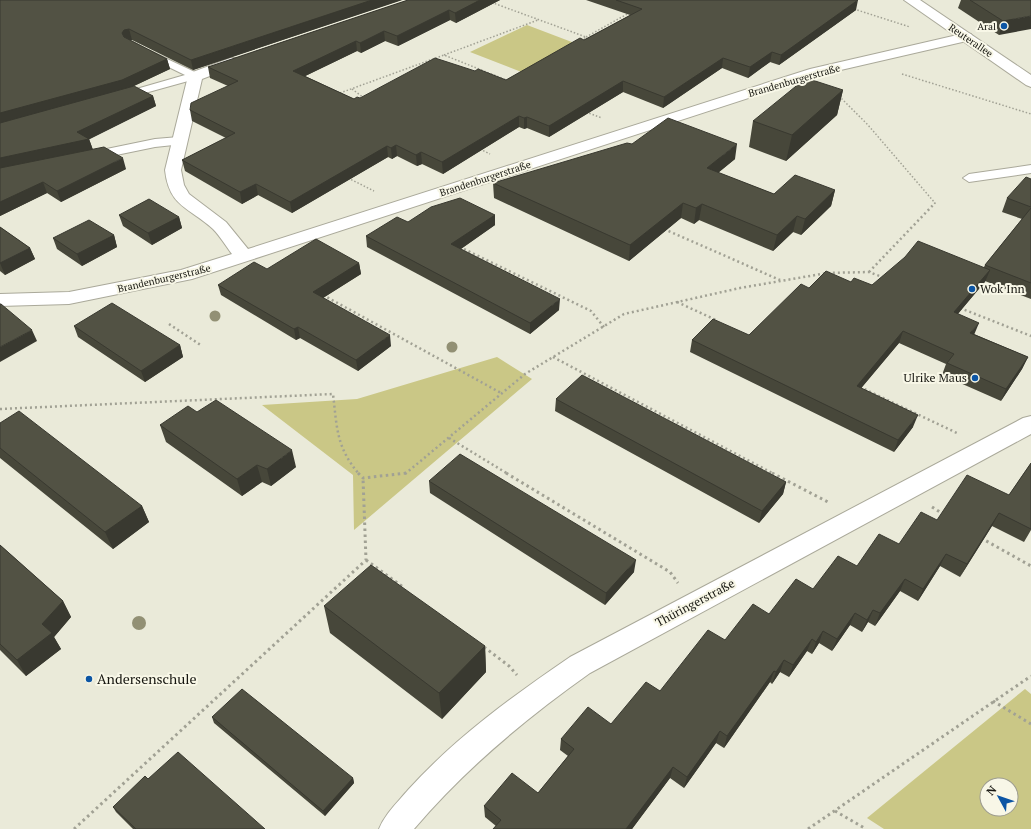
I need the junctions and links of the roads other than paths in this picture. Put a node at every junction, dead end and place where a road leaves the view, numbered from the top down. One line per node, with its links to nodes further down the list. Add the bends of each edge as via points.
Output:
1 (911, 0): 2 (street, Reuterallee)
2 (966, 37): 6 (street, Reuterallee); 12 (street, Brandenburgerstraße, via 815,72)
3 (137, 48): 5 (lane)
4 (248, 57): 5 (street)
5 (195, 76): 7 (lane); 8 (street)
6 (1031, 82)
7 (112, 99)
8 (179, 141): 9 (lane, via 155,143); 12 (street, via 173,170 175,185 182,197 220,226)
9 (78, 159)
10 (1031, 169): 11 (lane)
11 (969, 178)
12 (244, 256): 13 (street, Brandenburgerstraße, via 185,275 127,288 69,298)
13 (0, 300)
14 (1031, 424): 15 (street, Thüringerstraße, via 580,665 535,696 478,743 432,786)
15 (394, 829)

